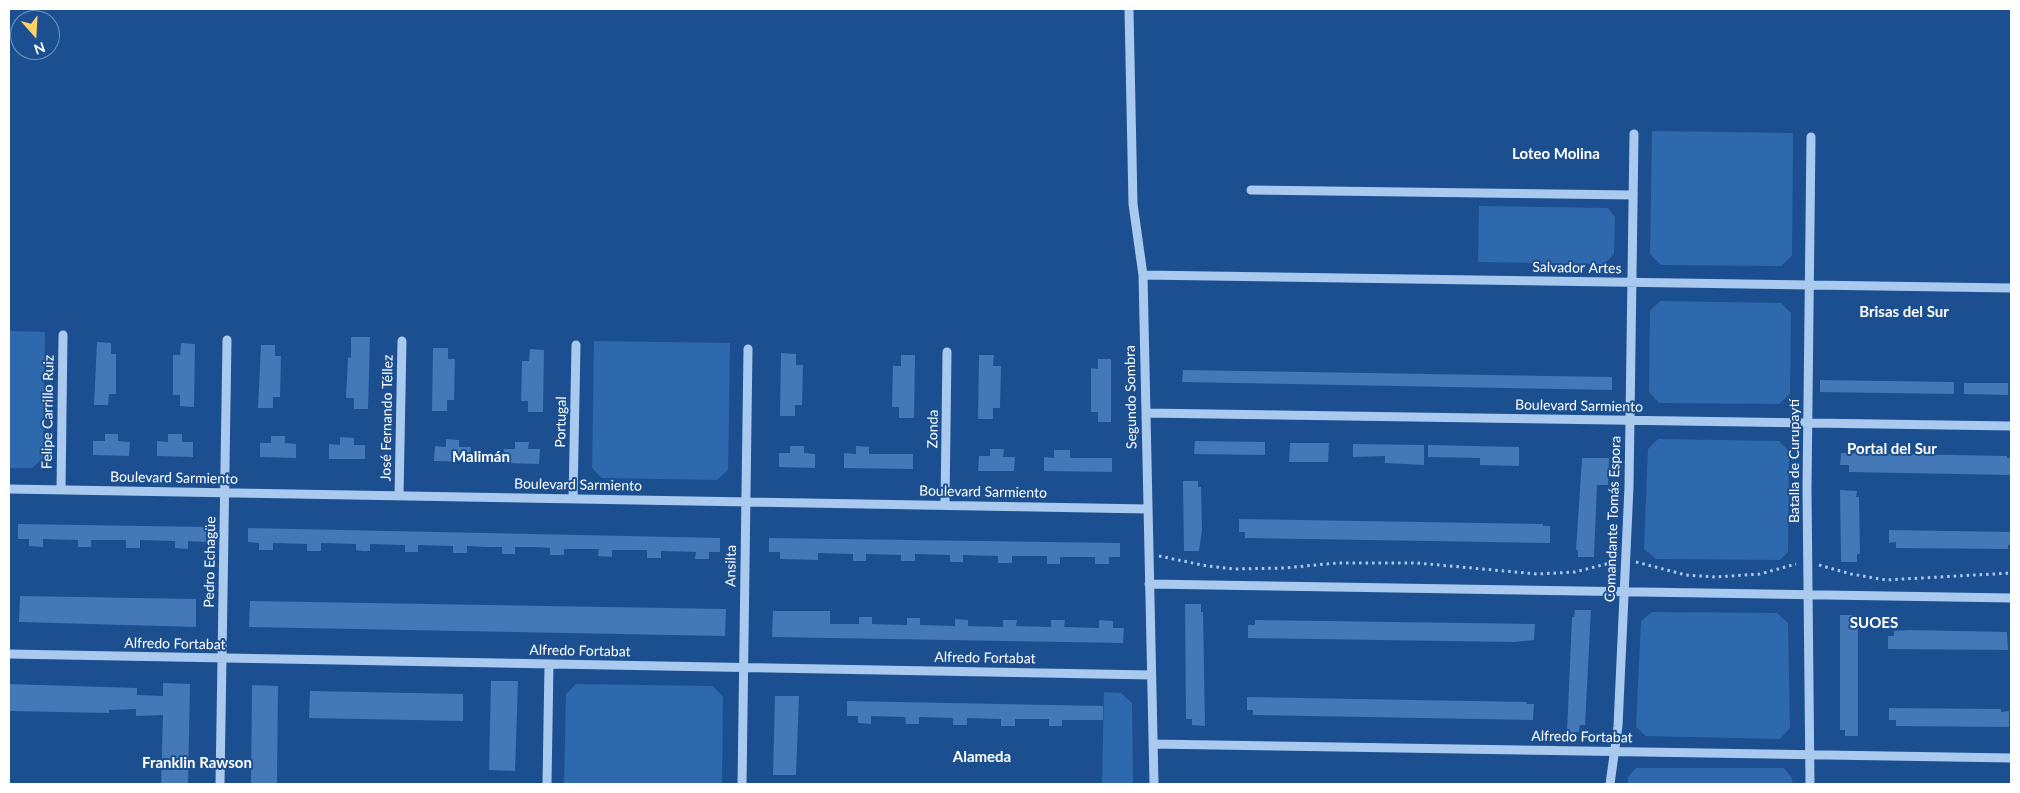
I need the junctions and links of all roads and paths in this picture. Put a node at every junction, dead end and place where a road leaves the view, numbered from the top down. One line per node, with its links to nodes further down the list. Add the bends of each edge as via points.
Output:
1 (1129, 9): 6 (street, Segundo Sombra, via 1133,204)
2 (1634, 134): 5 (street, Comandante Tomás Espora)
3 (1811, 137): 8 (street, Batalla de Curupaytí)
4 (1251, 190): 5 (street)
5 (1633, 195): 7 (street, Comandante Tomás Espora)
6 (1142, 275): 7 (street, Salvador Artes); 16 (street, Segundo Sombra)
7 (1632, 283): 8 (street, Salvador Artes); 17 (street, Comandante Tomás Espora)
8 (1809, 285): 9 (street, Salvador Artes); 18 (street, Batalla de Curupaytí)
9 (2011, 288)
10 (63, 335): 21 (street, Felipe Carrillo Ruiz)
11 (227, 340): 22 (street, Pedro Echagüe)
12 (402, 341): 23 (street, José Fernando Téllez)
13 (576, 345): 24 (street, Portugal)
14 (748, 349): 25 (street, Ansilta)
15 (948, 352): 26 (street, Zonda)
16 (1146, 413): 17 (street, Boulevard Sarmiento); 27 (street, Segundo Sombra)
17 (1630, 420): 18 (street, Boulevard Sarmiento); 29 (street, Comandante Tomás Espora)
18 (1807, 423): 19 (street, Boulevard Sarmiento); 30 (street, Batalla de Curupaytí)
19 (2011, 426)
20 (9, 489): 21 (street, Boulevard Sarmiento)
21 (61, 490): 22 (street, Boulevard Sarmiento)
22 (224, 493): 23 (street, Boulevard Sarmiento); 37 (street, Pedro Echagüe)
23 (399, 496): 24 (street, Boulevard Sarmiento)
24 (573, 499): 25 (street, Boulevard Sarmiento)
25 (746, 502): 26 (street, Boulevard Sarmiento); 39 (street, Ansilta)
26 (945, 506): 27 (street, Boulevard Sarmiento)
27 (1148, 509): 28 (street, Segundo Sombra)
28 (1149, 556): 29 (path, via 1235,569 1338,563 1417,563 1537,574 1575,572); 32 (street, Segundo Sombra)
29 (1625, 562): 30 (path, via 1641,562 1686,575 1715,578); 33 (street, Comandante Tomás Espora)
30 (1807, 565): 31 (path, via 1892,580); 34 (street, Batalla de Curupaytí)
31 (2011, 573)
32 (1149, 584): 33 (street); 40 (street, Segundo Sombra)
33 (1624, 592): 34 (street); 42 (street, Comandante Tomás Espora)
34 (1807, 595): 35 (street); 43 (street, Batalla de Curupaytí)
35 (2011, 598)
36 (9, 654): 37 (street, Alfredo Fortabat)
37 (222, 658): 38 (street, Alfredo Fortabat); 45 (street, Pedro Echagüe)
38 (549, 664): 39 (street, Alfredo Fortabat); 46 (street)
39 (743, 668): 40 (street, Alfredo Fortabat); 47 (street, Ansilta)
40 (1151, 675): 41 (street, Segundo Sombra)
41 (1153, 744): 42 (street, Alfredo Fortabat); 48 (street, Segundo Sombra)
42 (1614, 752): 43 (street, Alfredo Fortabat); 49 (street, Comandante Tomás Espora)
43 (1809, 755): 44 (street, Alfredo Fortabat); 50 (street, Batalla de Curupaytí)
44 (2011, 758)
45 (220, 784)
46 (547, 784)
47 (742, 784)
48 (1154, 784)
49 (1610, 784)
50 (1810, 784)

